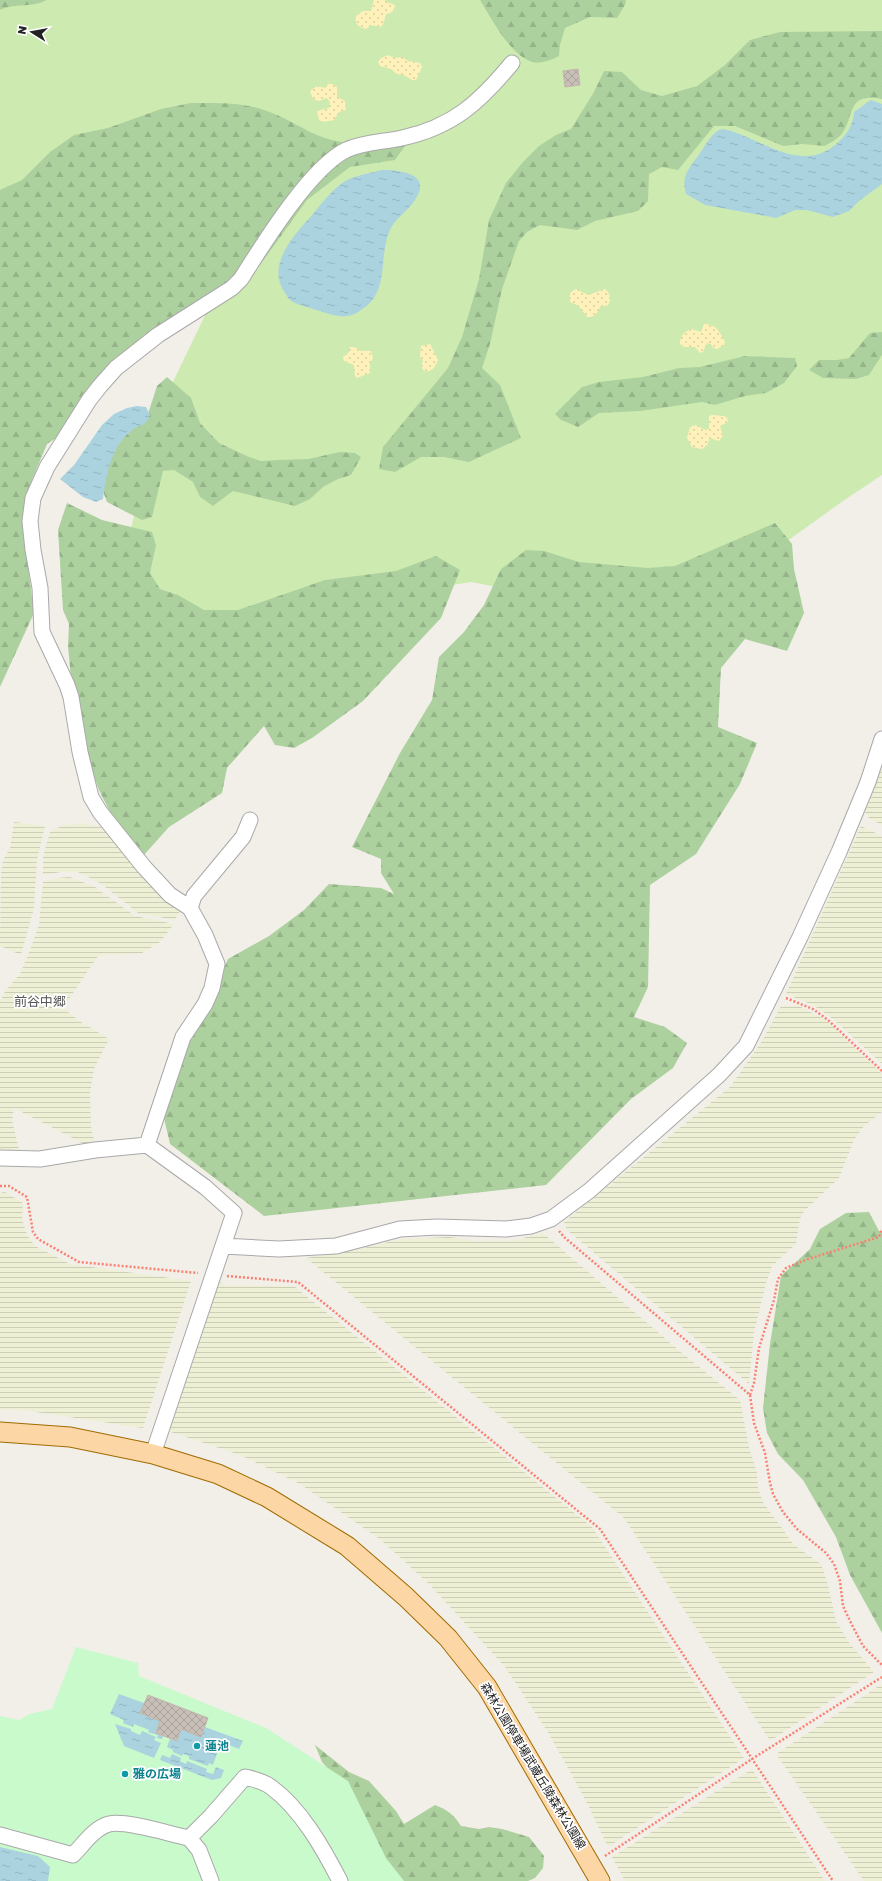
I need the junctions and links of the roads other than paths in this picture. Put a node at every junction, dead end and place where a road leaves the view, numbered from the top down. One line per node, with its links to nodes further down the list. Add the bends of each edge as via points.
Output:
1 (512, 63): 4 (street, via 476,103 449,121 424,132 346,150 334,158 295,200 237,283 158,335 116,368 100,386 58,447 34,498 30,521 40,588 42,632 71,697 91,797 144,867 170,895)
2 (882, 739): 7 (street, via 868,782 838,852 746,1046 719,1075 589,1191 551,1219 531,1226 506,1230 437,1227 400,1229 336,1246 279,1249)
3 (250, 820): 4 (street, via 242,837 194,896)
4 (190, 908): 5 (street, via 214,954 217,964 216,976 205,1004 183,1037)
5 (147, 1144): 6 (street, via 40,1159); 7 (street, via 214,1194 234,1213)
6 (0, 1158)
7 (224, 1246): 9 (street)
8 (0, 1432): 9 (main road, 森林公園停車場武蔵丘陵森林公園線, via 70,1437)
9 (153, 1454): 12 (main road, 森林公園停車場武蔵丘陵森林公園線, via 218,1474 267,1497 347,1546 406,1596 448,1638 487,1687)
10 (0, 1836): 11 (street, via 73,1855 95,1832 108,1824 123,1823)
11 (188, 1838): 13 (street, via 199,1850); 14 (street, via 245,1777 258,1780 270,1786 306,1824)
12 (596, 1873)
13 (211, 1881)
14 (340, 1881)

